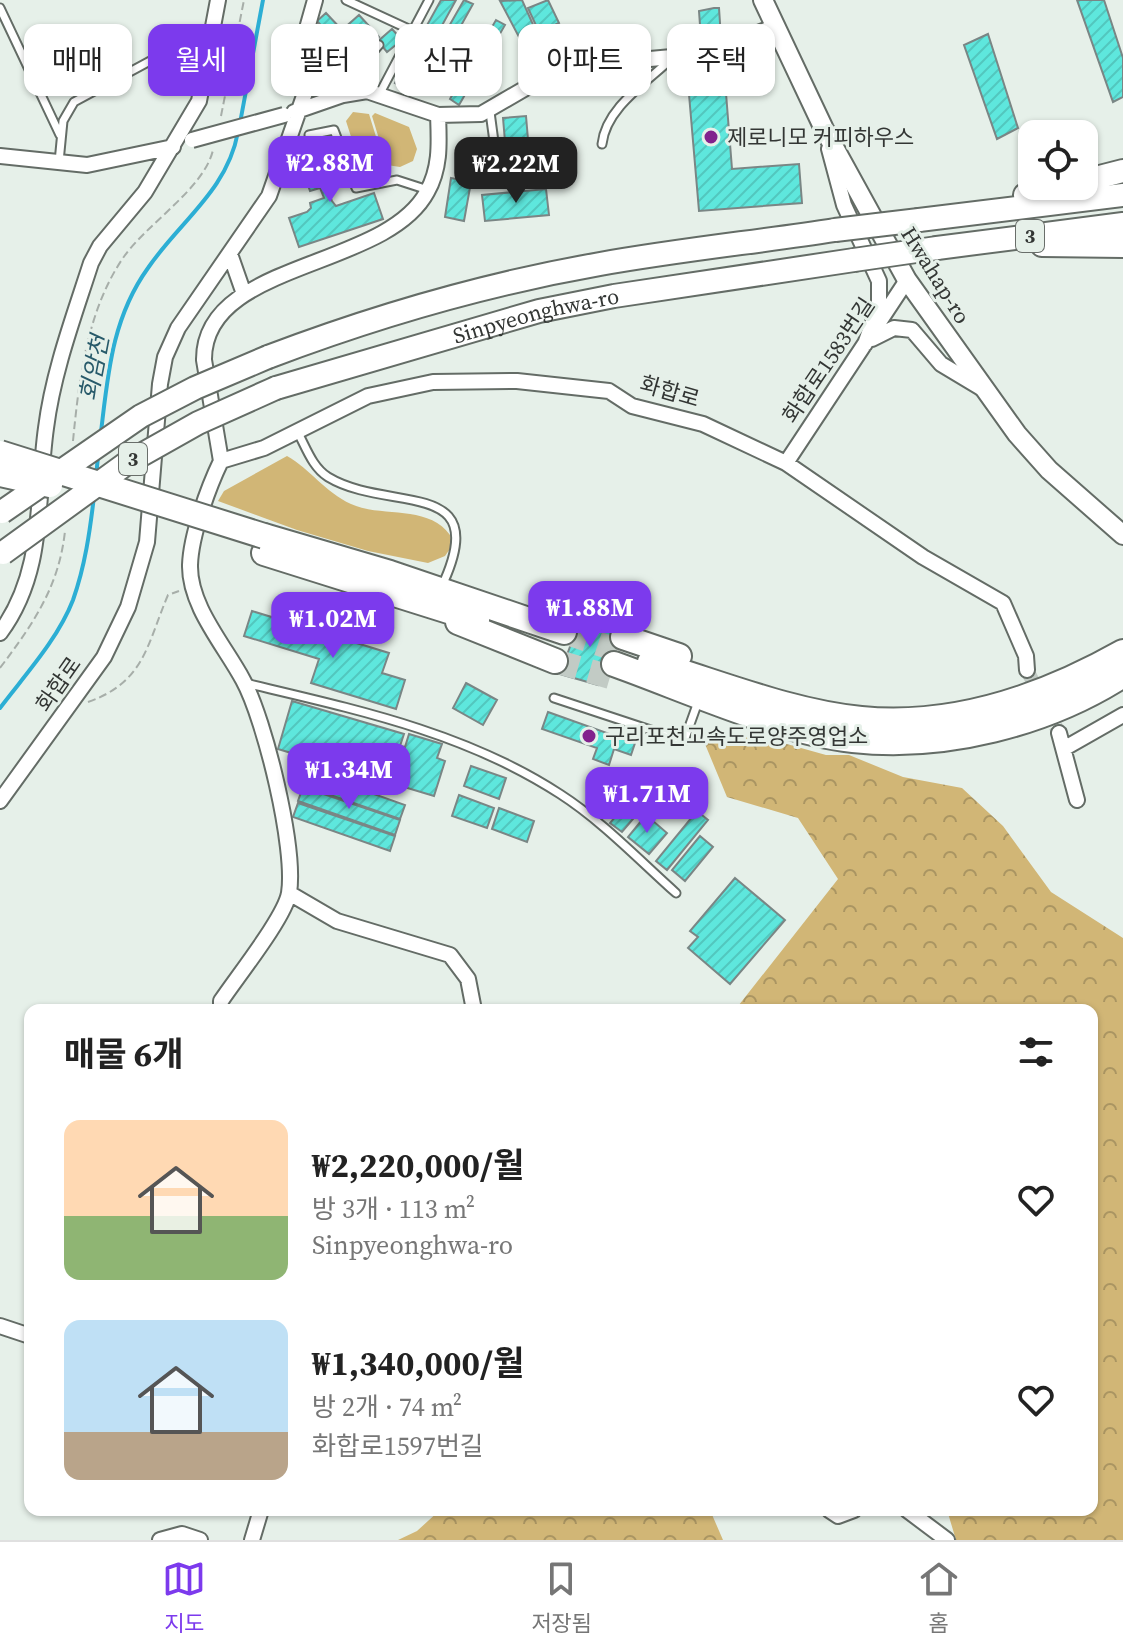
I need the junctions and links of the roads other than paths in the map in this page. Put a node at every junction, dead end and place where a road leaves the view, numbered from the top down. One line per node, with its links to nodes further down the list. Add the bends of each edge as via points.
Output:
1 (218, 0): 23 (street, via 199,101)
2 (315, 0): 17 (street, 화합로, via 306,32 306,90)
3 (346, 0): 7 (lane)
4 (429, 0): 8 (lane)
5 (763, 0): 9 (main road, Hwahap-ro)
6 (0, 8): 21 (lane)
7 (398, 24)
8 (417, 24)
9 (776, 26): 19 (main road, Hwahap-ro)
10 (148, 62): 21 (lane, via 74,102 64,117)
11 (667, 62): 22 (lane, via 618,109 606,125)
12 (395, 65): 13 (lane)
13 (380, 93): 18 (street)
14 (518, 94): 16 (street)
15 (344, 96): 17 (street)
16 (490, 112): 18 (street); 28 (lane, via 499,179)
17 (292, 113): 23 (street, bridge); 37 (street, 화합로, via 269,196)
18 (438, 115): 29 (street, via 439,155)
19 (824, 129): 34 (main road, Hwahap-ro); 40 (street, via 844,205 879,281 879,305)
20 (309, 135): 29 (lane, via 334,130 356,188 397,180)
21 (61, 137): 25 (lane)
22 (602, 144)
23 (170, 148): 25 (street, via 87,165); 52 (street, via 145,192 91,263 46,426 37,543 18,602)
24 (0, 156): 25 (street)
25 (59, 165)
26 (1123, 171): 27 (highway)
27 (1098, 177)
28 (527, 179)
29 (428, 190): 39 (street, via 384,233)
30 (1123, 195): 32 (highway, Sinpyeonghwa-ro / 3)
31 (1018, 197): 32 (highway)
32 (925, 219): 34 (highway, Sinpyeonghwa-ro / 3, bridge)
33 (1123, 224): 35 (highway, Sinpyeonghwa-ro / 3)
34 (877, 225): 38 (main road, Hwahap-ro); 47 (highway, Sinpyeonghwa-ro / 3, bridge, via 600,264 354,324 195,388 141,416)
35 (965, 244): 36 (highway); 50 (highway, Sinpyeonghwa-ro / 3, bridge, via 539,311 276,388 127,463)
36 (1123, 246)
37 (230, 254): 39 (street); 63 (street, 화합로, via 178,328 165,357 147,542 128,607 104,657)
38 (907, 280): 40 (street, 화합로1583번길); 41 (main road, Hwahap-ro)
39 (244, 294): 44 (street, via 216,322 204,350)
40 (865, 344): 41 (street, via 894,328 912,330 941,364); 45 (street, 화합로1583번길)
41 (982, 388): 48 (main road, Hwahap-ro, via 1049,470)
42 (297, 430): 44 (street, 화합로, via 264,448); 45 (street, 화합로, via 368,396 433,382 517,381 609,391 632,406 703,424); 51 (lane, via 316,468 327,477 350,488 434,503 447,513 457,526 457,548)
43 (0, 453): 49 (highway, bridge)
44 (221, 461): 56 (street, via 209,486 190,564 200,605)
45 (786, 463): 54 (street, 화합로, via 923,557 1003,603)
46 (0, 472): 49 (highway, bridge)
47 (1, 512)
48 (1123, 535)
49 (263, 544): 51 (highway); 51 (highway, via 348,579 564,641)
50 (1, 554)
51 (442, 585)
52 (0, 633)
53 (1123, 652): 58 (highway, via 1081,674 969,713 865,719 616,657)
54 (1027, 670)
55 (1121, 676): 58 (highway, via 1071,704 971,733 885,742 851,740)
56 (245, 683): 64 (street, via 284,824); 65 (lane, via 369,712 491,756 564,796)
57 (554, 698): 58 (lane, via 684,741)
58 (698, 701)
59 (1123, 715): 61 (street)
60 (1059, 733): 61 (street)
61 (1065, 748): 62 (street)
62 (1077, 800)
63 (0, 801)
64 (289, 893): 66 (street); 67 (street, via 337,921 450,955 468,979)
65 (676, 893)
66 (221, 1004)
67 (473, 1004)
68 (0, 1326): 69 (street)
69 (24, 1334)
70 (259, 1516): 74 (street)
71 (915, 1516): 75 (street)
72 (160, 1540): 73 (street, via 182,1534)
73 (200, 1540)
74 (252, 1540)
75 (947, 1540)

